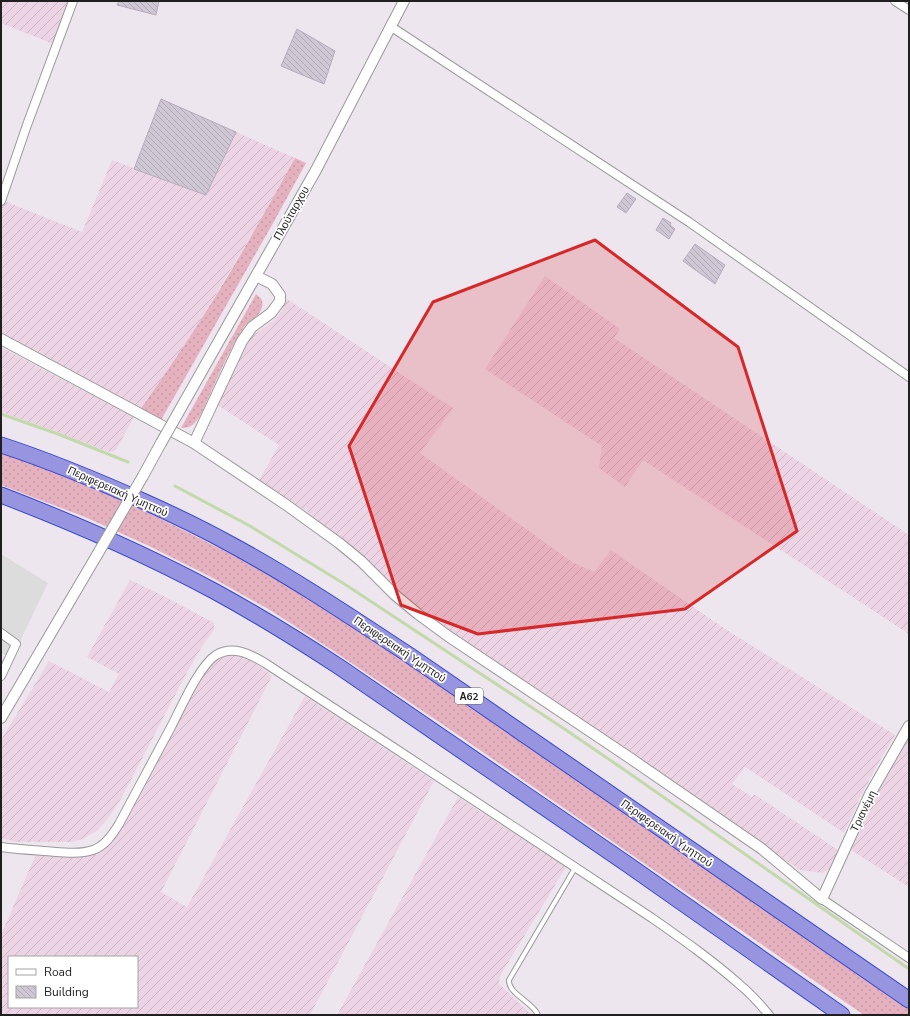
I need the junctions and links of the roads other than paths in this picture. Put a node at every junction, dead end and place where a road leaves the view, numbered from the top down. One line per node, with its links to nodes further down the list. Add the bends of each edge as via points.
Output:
1 (73, 1): 6 (street)
2 (404, 1): 5 (street, Πλούταρχου)
3 (896, 1): 4 (street)
4 (909, 10)
5 (390, 26): 7 (street, Πλούταρχου, via 316,170); 9 (street, via 689,222)
6 (2, 197)
7 (256, 276): 10 (street, via 272,284 280,295 280,301 271,313 252,327 242,341); 15 (street, Πλούταρχου, bridge, via 143,476)
8 (1, 339): 10 (street)
9 (909, 377)
10 (194, 443): 19 (street, via 339,543 395,595 448,636 762,849)
11 (1, 445): 21 (highway, Περιφερειακή Υμηττού / Α62, via 104,483 184,520 275,569 409,655)
12 (1, 495): 24 (highway, via 82,527 165,566 300,641 608,851)
13 (1, 633): 14 (street, via 16,644)
14 (1, 676)
15 (1, 718)
16 (909, 726): 19 (street, Τριανέμη, via 870,794)
17 (1, 847): 18 (street, via 80,852 94,850 104,843 119,824 207,663 216,655 233,650 265,663)
18 (576, 868): 22 (lane, via 508,983); 23 (street, via 686,942 739,983)
19 (822, 899): 20 (street)
20 (909, 958)
21 (909, 1000)
22 (538, 1015)
23 (770, 1015)
24 (842, 1015)

